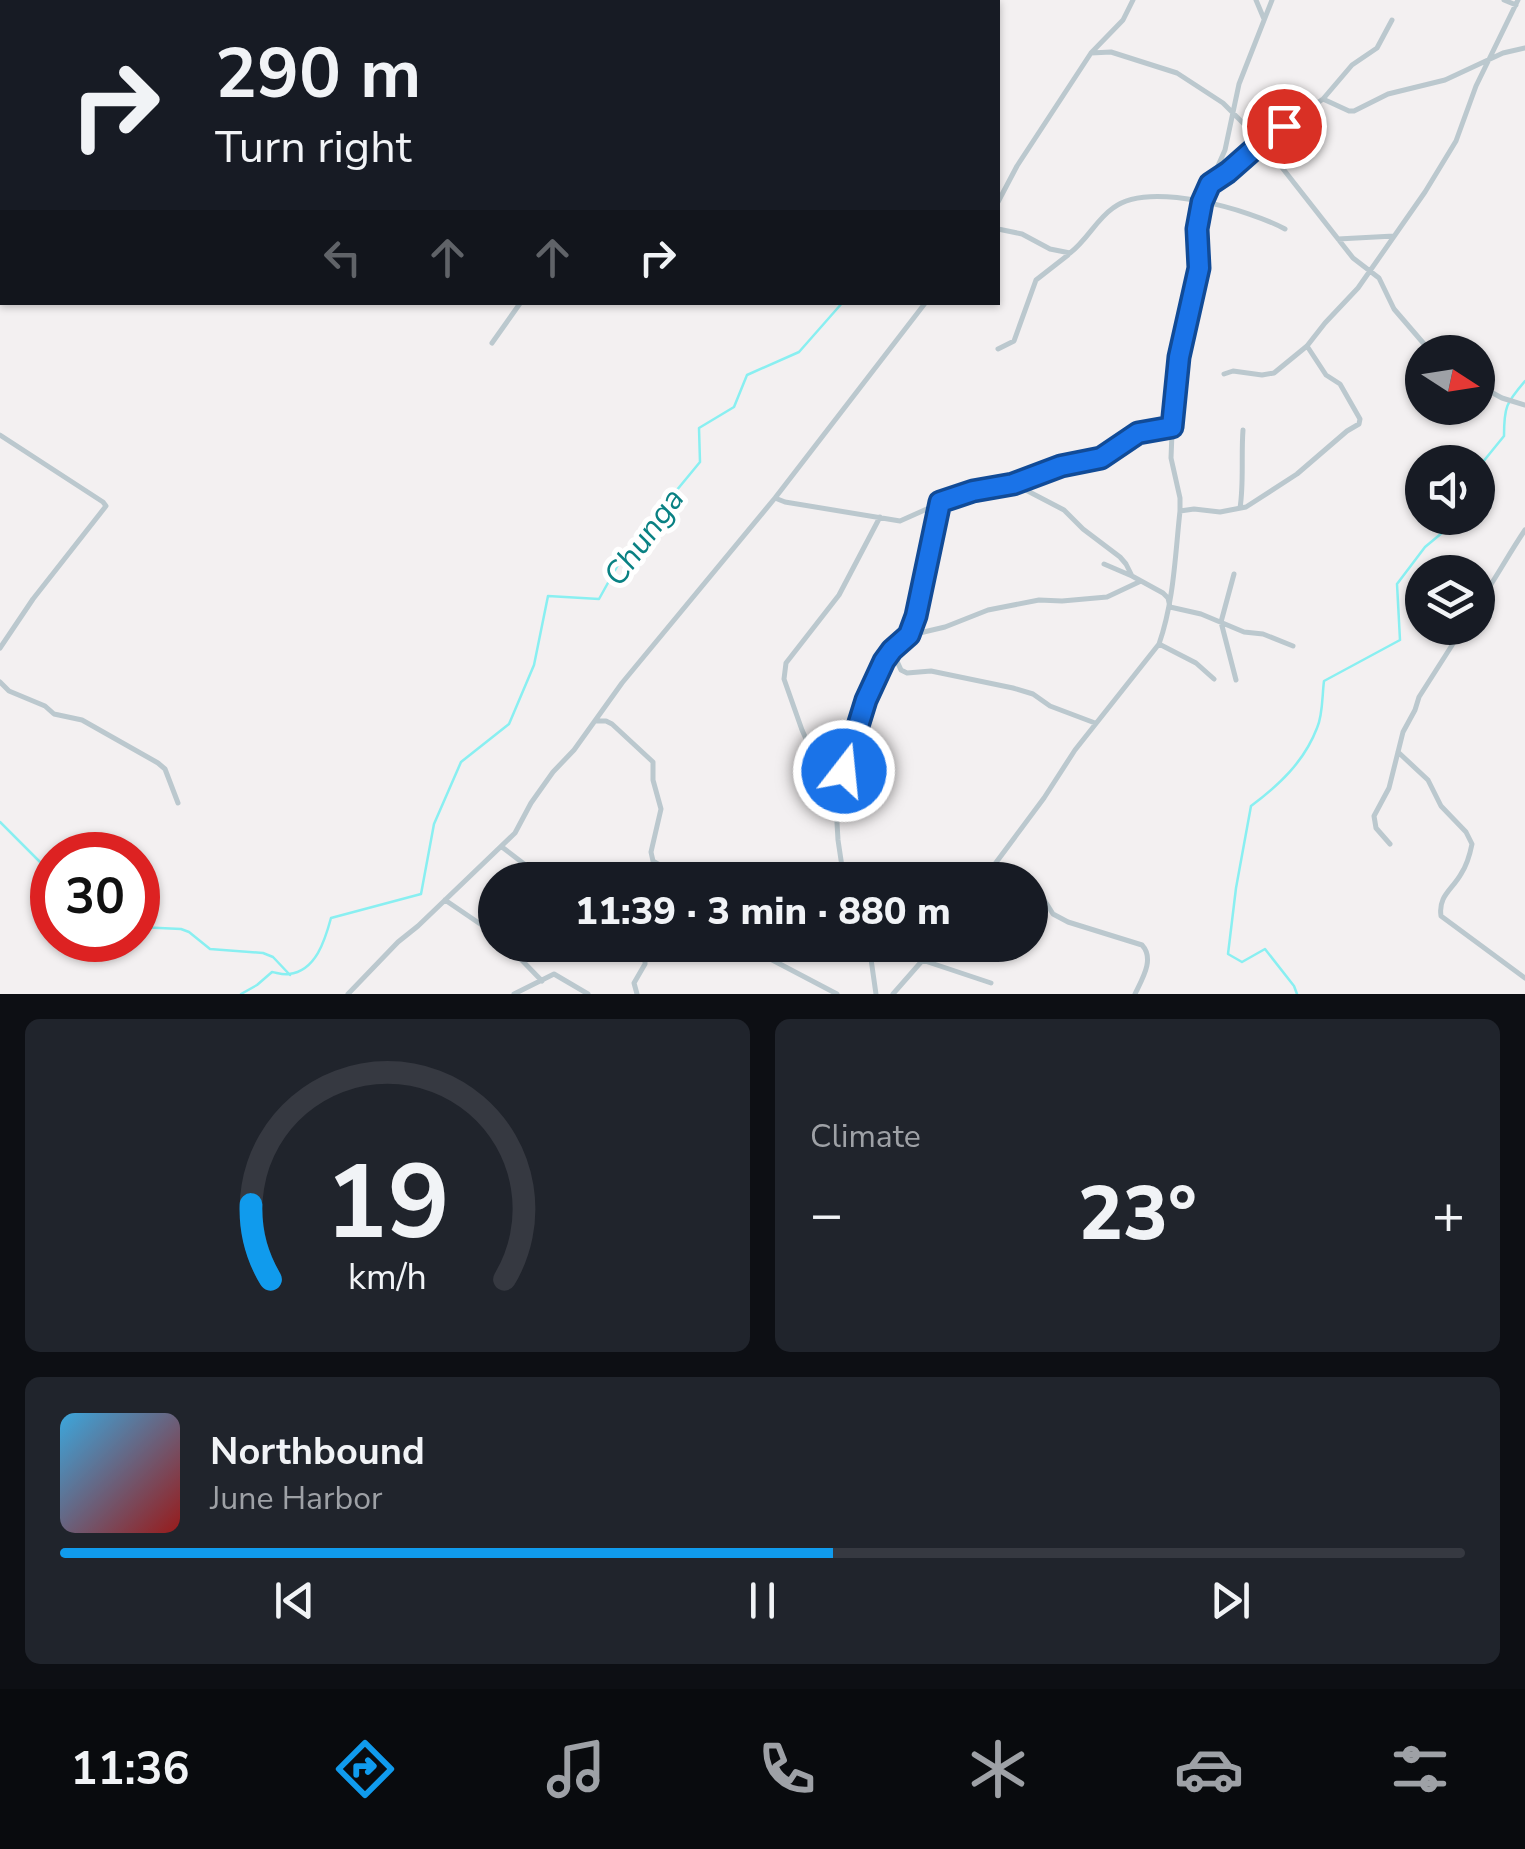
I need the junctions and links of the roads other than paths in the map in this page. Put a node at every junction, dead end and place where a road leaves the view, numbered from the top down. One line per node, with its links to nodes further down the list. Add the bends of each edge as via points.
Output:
1 (1133, 0): 9 (street)
2 (1256, 0): 6 (street)
3 (1272, 0): 6 (street)
4 (1504, 0): 5 (street)
5 (1517, 2): 10 (street)
6 (1264, 20): 12 (street)
7 (1392, 20): 11 (street, via 1377,48 1352,65)
8 (1525, 48): 10 (street)
9 (1092, 52): 12 (street, via 1177,73); 15 (street)
10 (1490, 58): 11 (street, via 1354,111); 19 (street, via 1456,141)
11 (1324, 99): 13 (street)
12 (1232, 113): 13 (street); 14 (street)
13 (1262, 142): 14 (street); 20 (street)
14 (1210, 184): 16 (street)
15 (1000, 198)
16 (1202, 202): 18 (street); 21 (street, via 1150,196 1120,204); 32 (street, via 1199,268)
17 (1000, 228): 21 (street)
18 (1285, 229)
19 (1394, 236): 20 (street); 22 (street)
20 (1338, 239): 22 (street)
21 (1070, 253): 28 (street, via 1036,280 1014,341)
22 (1370, 270): 25 (street); 27 (street)
23 (519, 305): 26 (street)
24 (924, 305): 36 (street)
25 (1416, 335)
26 (492, 343)
27 (1307, 346): 29 (street, via 1274,372); 38 (street, via 1340,384 1360,422 1297,474)
28 (998, 349)
29 (1224, 374)
30 (1495, 394): 31 (street)
31 (1525, 405)
32 (1172, 427): 35 (street, via 1138,433 1101,458); 39 (street)
33 (1242, 430): 38 (street)
34 (0, 435): 53 (street, via 106,506)
35 (1013, 484): 37 (street); 44 (street, via 1064,510 1120,557)
36 (775, 498): 40 (street); 58 (street)
37 (940, 502): 40 (street, via 900,521); 49 (street)
38 (1240, 508): 39 (street)
39 (1180, 511): 47 (street)
40 (880, 517): 62 (street, via 840,595 783,671)
41 (1525, 530): 45 (street)
42 (1104, 564): 44 (street)
43 (1234, 574): 48 (street)
44 (1132, 576): 46 (street)
45 (1495, 580)
46 (1144, 581): 47 (street); 49 (street, via 1107,597 1039,600)
47 (1170, 606): 48 (street); 50 (street)
48 (1221, 622): 52 (street); 56 (street)
49 (909, 635): 54 (street)
50 (1158, 644): 55 (street); 59 (street)
51 (1452, 645): 60 (street, via 1419,698)
52 (1293, 646)
53 (0, 648)
54 (892, 650): 59 (street, via 907,674 931,671 1013,688); 62 (street, via 866,700)
55 (1214, 679)
56 (1236, 680)
57 (0, 682): 61 (street, via 158,763)
58 (595, 721): 64 (street); 66 (street, via 612,724 653,762 662,809 651,852)
59 (1095, 723): 68 (street)
60 (1398, 752): 63 (street, via 1374,821); 78 (street, via 1428,780 1472,844 1440,904 1441,916)
61 (178, 803)
62 (836, 805): 67 (street)
63 (1390, 844)
64 (502, 846): 65 (street); 69 (street)
65 (522, 862)
66 (655, 862)
67 (842, 862)
68 (997, 862)
69 (445, 900): 71 (street); 81 (street)
70 (1048, 906): 88 (street, via 1068,922 1142,945 1148,960)
71 (478, 922)
72 (524, 962): 79 (street)
73 (645, 962): 84 (street, via 634,983)
74 (777, 962): 85 (street)
75 (871, 962): 86 (street)
76 (920, 962): 87 (street)
77 (928, 962): 80 (street)
78 (1525, 978)
79 (542, 981): 82 (street); 83 (street, via 554,974)
80 (991, 984)
81 (348, 994)
82 (514, 994)
83 (588, 994)
84 (637, 994)
85 (838, 994)
86 (876, 994)
87 (893, 994)
88 (1135, 994)

